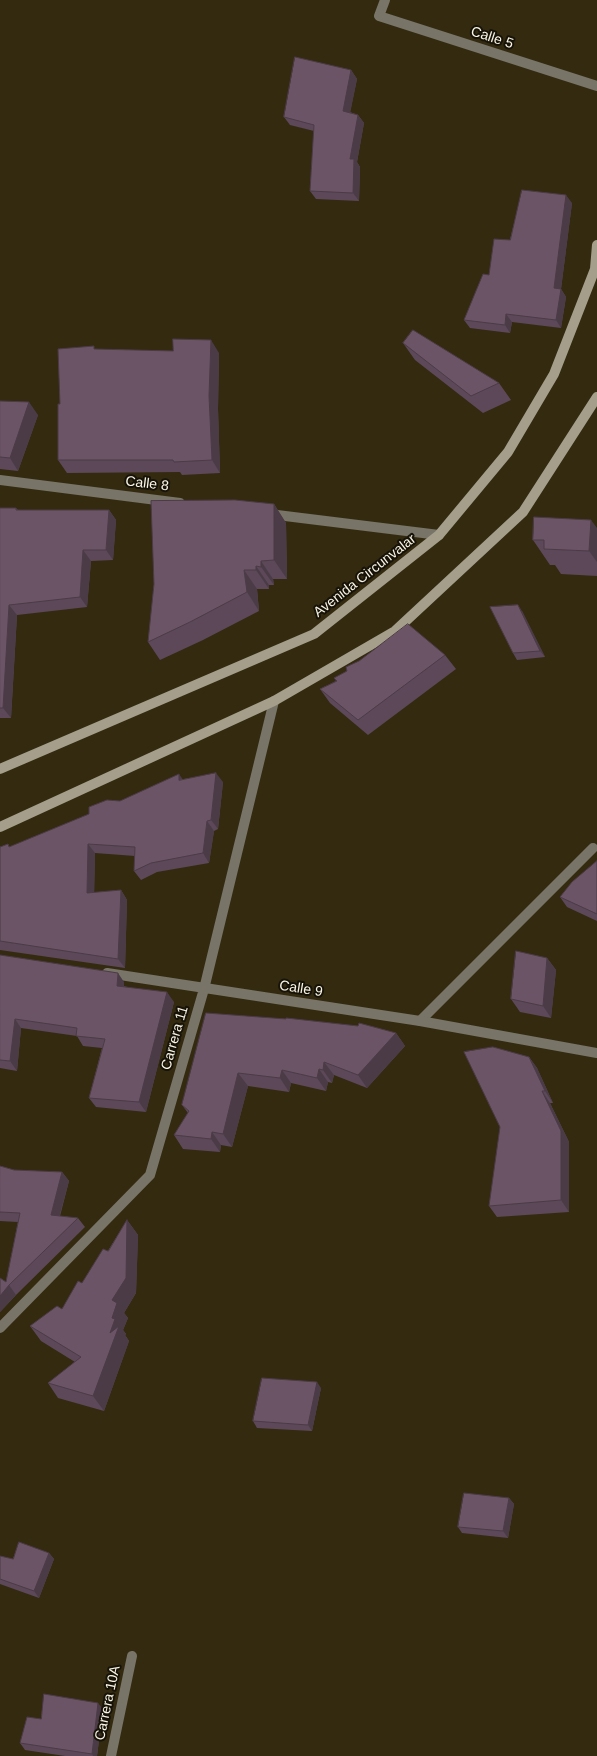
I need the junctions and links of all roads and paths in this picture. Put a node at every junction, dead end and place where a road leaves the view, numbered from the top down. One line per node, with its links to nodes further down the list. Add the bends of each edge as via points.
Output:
1 (385, 0): 2 (street, Calle 5, via 379,16)
2 (597, 86)
3 (597, 245): 4 (main road, Avenida Circunvalar)
4 (596, 269): 9 (main road, Avenida Circunvalar, via 554,374 508,452)
5 (597, 397): 10 (main road, via 516,519 395,632)
6 (0, 480): 7 (street, Calle 8)
7 (195, 504)
8 (263, 513): 9 (street)
9 (439, 535): 11 (main road, Avenida Circunvalar, via 314,634)
10 (274, 700): 12 (main road); 15 (street, Carrera 11)
11 (0, 770)
12 (0, 827)
13 (593, 848): 16 (street)
14 (97, 972): 15 (street, Calle 9)
15 (204, 989): 16 (street, Calle 9); 18 (street, Carrera 11, via 150,1175)
16 (420, 1021): 17 (street, Calle 9)
17 (597, 1053)
18 (0, 1328)
19 (132, 1656): 20 (street, Carrera 10A)
20 (111, 1756)

